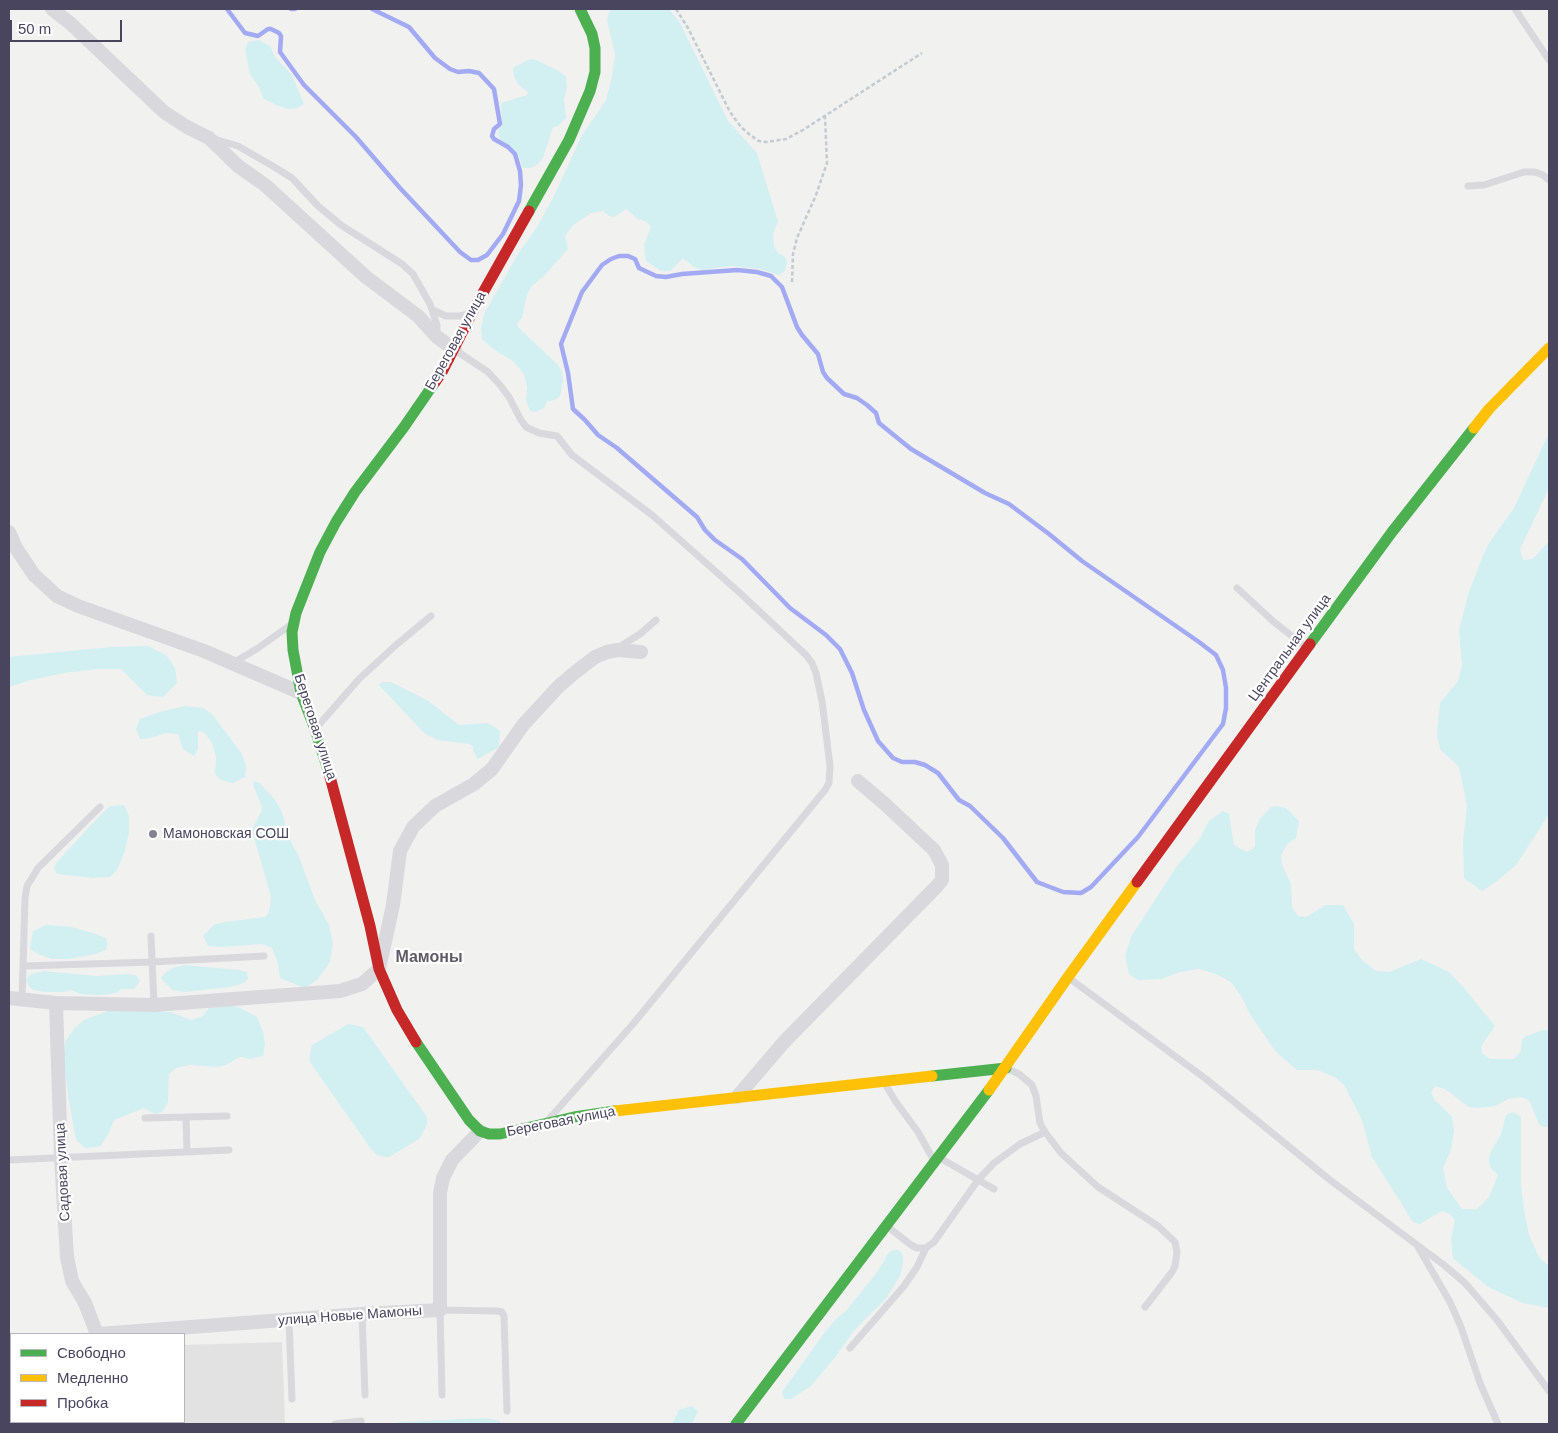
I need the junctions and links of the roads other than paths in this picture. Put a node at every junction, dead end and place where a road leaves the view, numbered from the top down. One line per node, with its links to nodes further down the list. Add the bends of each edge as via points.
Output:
1 (52, 9): 5 (street, via 164,112)
2 (580, 9): 9 (street, Береговая улица, via 595,48 592,82 573,130 546,182)
3 (1515, 9): 4 (lane)
4 (1549, 60)
5 (209, 138): 8 (lane, via 238,146 292,178 341,225 413,274); 10 (street, via 366,277 418,316)
6 (1549, 180): 7 (lane, via 1535,172 1524,172 1484,185)
7 (1468, 186)
8 (432, 309): 9 (lane, via 446,316); 10 (lane, via 438,325)
9 (472, 313): 12 (street, Береговая улица)
10 (437, 337): 12 (street)
11 (1549, 348): 18 (street, Центральная улица, via 1461,443)
12 (455, 350): 17 (street, Береговая улица, via 336,522 314,565); 41 (lane, via 488,372 500,385 526,427 557,436 572,455 652,515 806,655 819,685 830,766 825,790 633,1024)
13 (9, 532): 21 (street, via 34,575 57,596)
14 (1237, 588): 18 (lane)
15 (431, 616): 23 (lane, via 359,679)
16 (656, 620): 19 (lane, via 634,638)
17 (294, 622): 21 (lane); 22 (street, Береговая улица, via 293,650)
18 (1308, 649): 31 (street, Центральная улица)
19 (607, 652): 20 (street); 30 (street, via 595,657 558,687 516,733 501,758 484,777 435,806 413,827 400,851)
20 (641, 652)
21 (233, 664): 22 (street)
22 (301, 693): 23 (street, Береговая улица)
23 (315, 730): 30 (street, Береговая улица, via 352,855)
24 (858, 781): 37 (street, via 934,850 942,865 942,880 784,1042)
25 (100, 807): 29 (lane, via 38,868 27,886)
26 (151, 936): 28 (lane)
27 (264, 956): 28 (lane)
28 (152, 962): 29 (lane); 34 (lane)
29 (24, 966): 32 (lane)
30 (379, 969): 34 (street, via 362,984 340,991); 42 (street, Береговая улица, via 408,1032)
31 (1068, 978): 35 (street, Центральная улица); 52 (lane, via 1206,1079 1330,1180)
32 (15, 999): 33 (street)
33 (56, 1003): 34 (street); 46 (street, Садовая улица)
34 (154, 1005)
35 (1006, 1068): 36 (street, Береговая улица); 43 (lane, via 1032,1085); 47 (street, Центральная улица)
36 (884, 1082): 37 (street, Береговая улица); 47 (lane)
37 (737, 1097): 41 (street, Береговая улица, via 620,1110)
38 (227, 1116): 39 (lane)
39 (186, 1117): 40 (lane); 45 (lane)
40 (145, 1118)
41 (544, 1124): 42 (street, Береговая улица, via 500,1134)
42 (480, 1131): 55 (street, улица Новые Мамоны, via 452,1160 442,1178)
43 (1044, 1132): 49 (lane, via 1003,1155); 54 (lane, via 1061,1153 1098,1187 1158,1226 1175,1242 1177,1258 1172,1272)
44 (229, 1150): 45 (lane)
45 (187, 1152): 46 (lane)
46 (61, 1158): 48 (lane); 58 (street, Садовая улица, via 68,1268)
47 (936, 1159): 49 (lane); 51 (street, Центральная улица)
48 (9, 1160)
49 (978, 1180): 50 (lane); 53 (lane, via 934,1242)
50 (994, 1189)
51 (885, 1225): 53 (lane, via 911,1245); 68 (street, Центральная улица)
52 (1415, 1242): 61 (lane, via 1465,1282); 69 (lane, via 1450,1302)
53 (926, 1248): 60 (lane, via 918,1267 904,1286)
54 (1145, 1307)
55 (440, 1310): 56 (street, улица Новые Мамоны); 62 (lane); 65 (lane, via 502,1312)
56 (362, 1314): 57 (street, улица Новые Мамоны); 63 (lane)
57 (289, 1320): 59 (street, улица Новые Мамоны); 64 (lane)
58 (98, 1333)
59 (112, 1333)
60 (850, 1348)
61 (1549, 1391)
62 (442, 1394)
63 (365, 1395)
64 (292, 1399)
65 (507, 1411)
66 (362, 1422): 67 (lane)
67 (335, 1424)
68 (736, 1424)
69 (1498, 1424)

